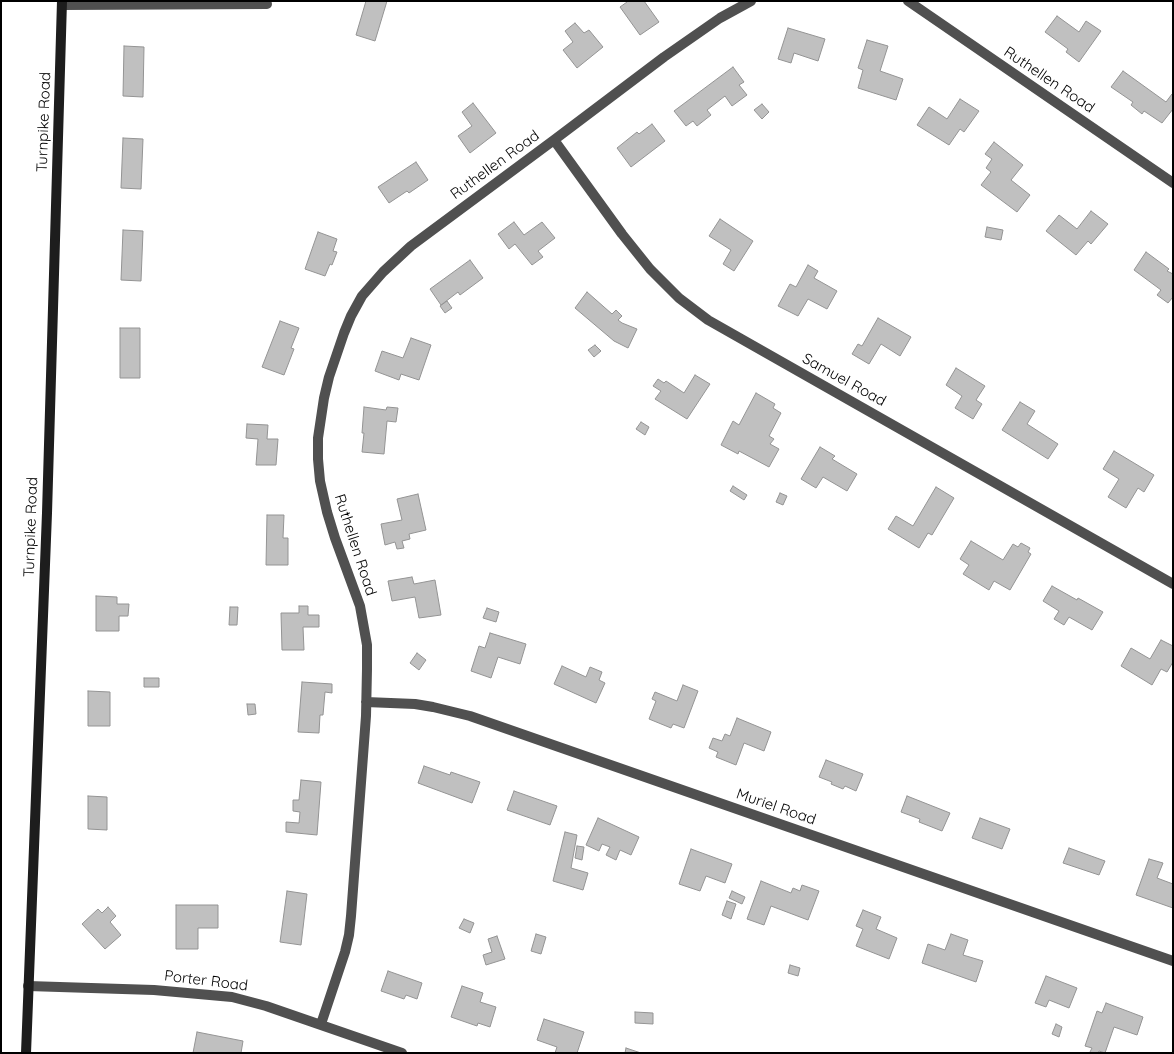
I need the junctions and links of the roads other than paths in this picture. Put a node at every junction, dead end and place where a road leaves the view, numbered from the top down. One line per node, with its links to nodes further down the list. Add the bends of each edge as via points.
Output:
1 (751, 1): 5 (street, Ruthellen Road, via 664,57)
2 (908, 1): 6 (street, Ruthellen Road)
3 (62, 3): 4 (street); 10 (main road, Turnpike Road, via 48,503)
4 (267, 4)
5 (554, 140): 7 (street, Samuel Road, via 650,270 708,320); 8 (street, Ruthellen Road, via 395,260 362,296 337,351 324,398 318,459 327,512 364,626)
6 (1173, 183)
7 (1173, 584)
8 (366, 702): 9 (street, Muriel Road, via 415,704 470,716); 11 (street, Ruthellen Road, via 349,935)
9 (1173, 961)
10 (28, 986): 11 (street, Porter Road, via 217,995 266,1006); 12 (main road, Turnpike Road)
11 (321, 1024): 13 (street, Porter Road)
12 (26, 1053)
13 (402, 1053)

